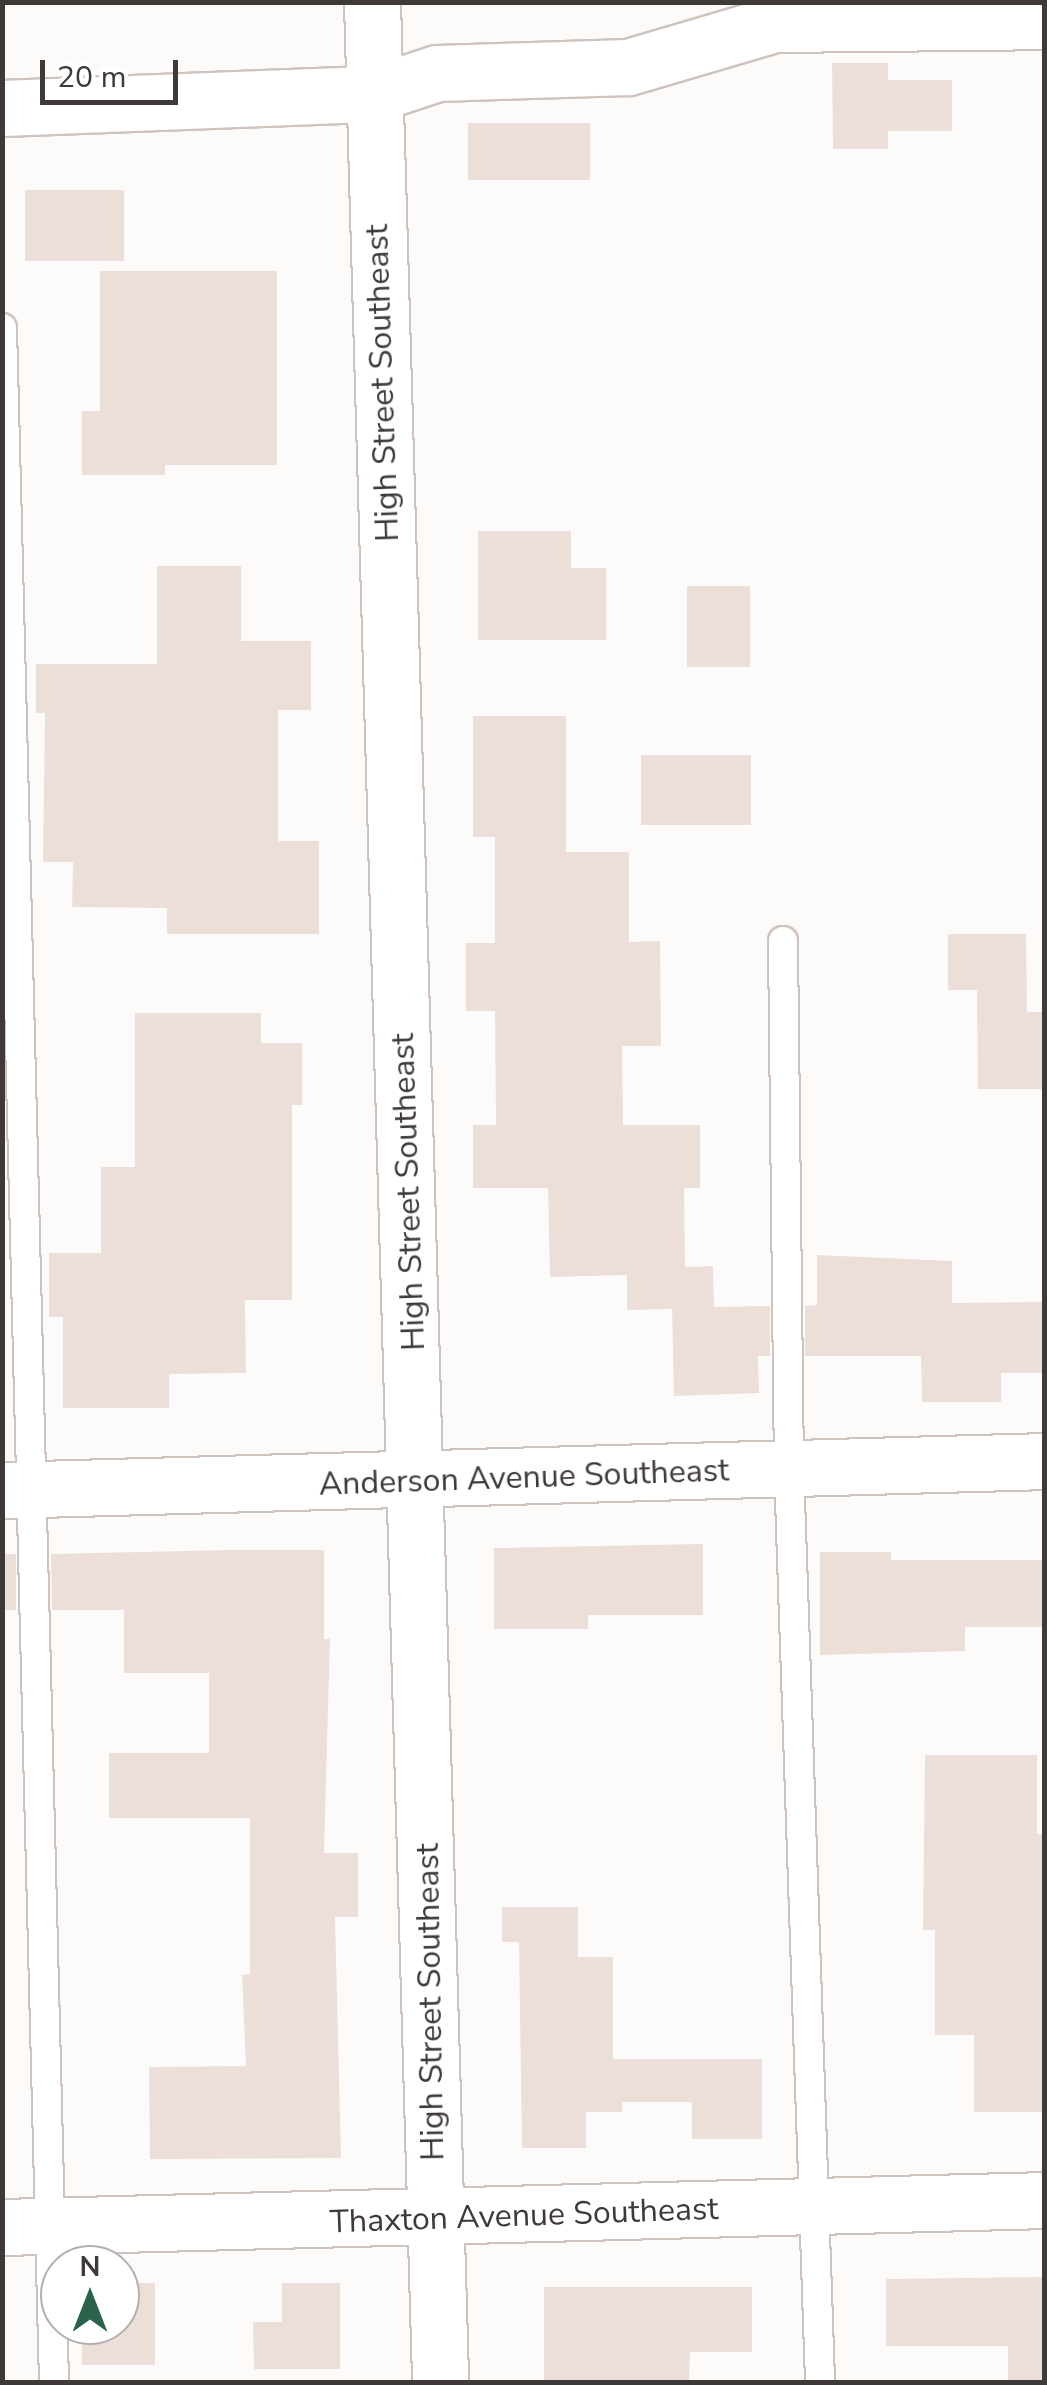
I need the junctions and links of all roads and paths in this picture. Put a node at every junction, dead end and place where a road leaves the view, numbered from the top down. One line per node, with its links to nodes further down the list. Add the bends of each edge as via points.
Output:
1 (372, 2): 3 (street, High Street Southeast)
2 (1044, 21): 3 (street, via 774,24 628,66 437,74)
3 (374, 94): 4 (street); 9 (street, High Street Southeast)
4 (2, 108)
5 (2, 328): 10 (lane)
6 (782, 941): 8 (lane)
7 (1044, 1461): 8 (street, Anderson Avenue Southeast)
8 (790, 1470): 9 (street, Anderson Avenue Southeast); 12 (lane)
9 (418, 1483): 10 (street, Anderson Avenue Southeast); 13 (street, High Street Southeast)
10 (16, 1490): 14 (lane)
11 (1044, 2200): 12 (street, Thaxton Avenue Southeast)
12 (816, 2208): 13 (street, Thaxton Avenue Southeast); 17 (lane)
13 (436, 2220): 14 (street, Thaxton Avenue Southeast); 16 (street, High Street Southeast)
14 (26, 2227): 15 (lane)
15 (54, 2382)
16 (440, 2382)
17 (820, 2382)

